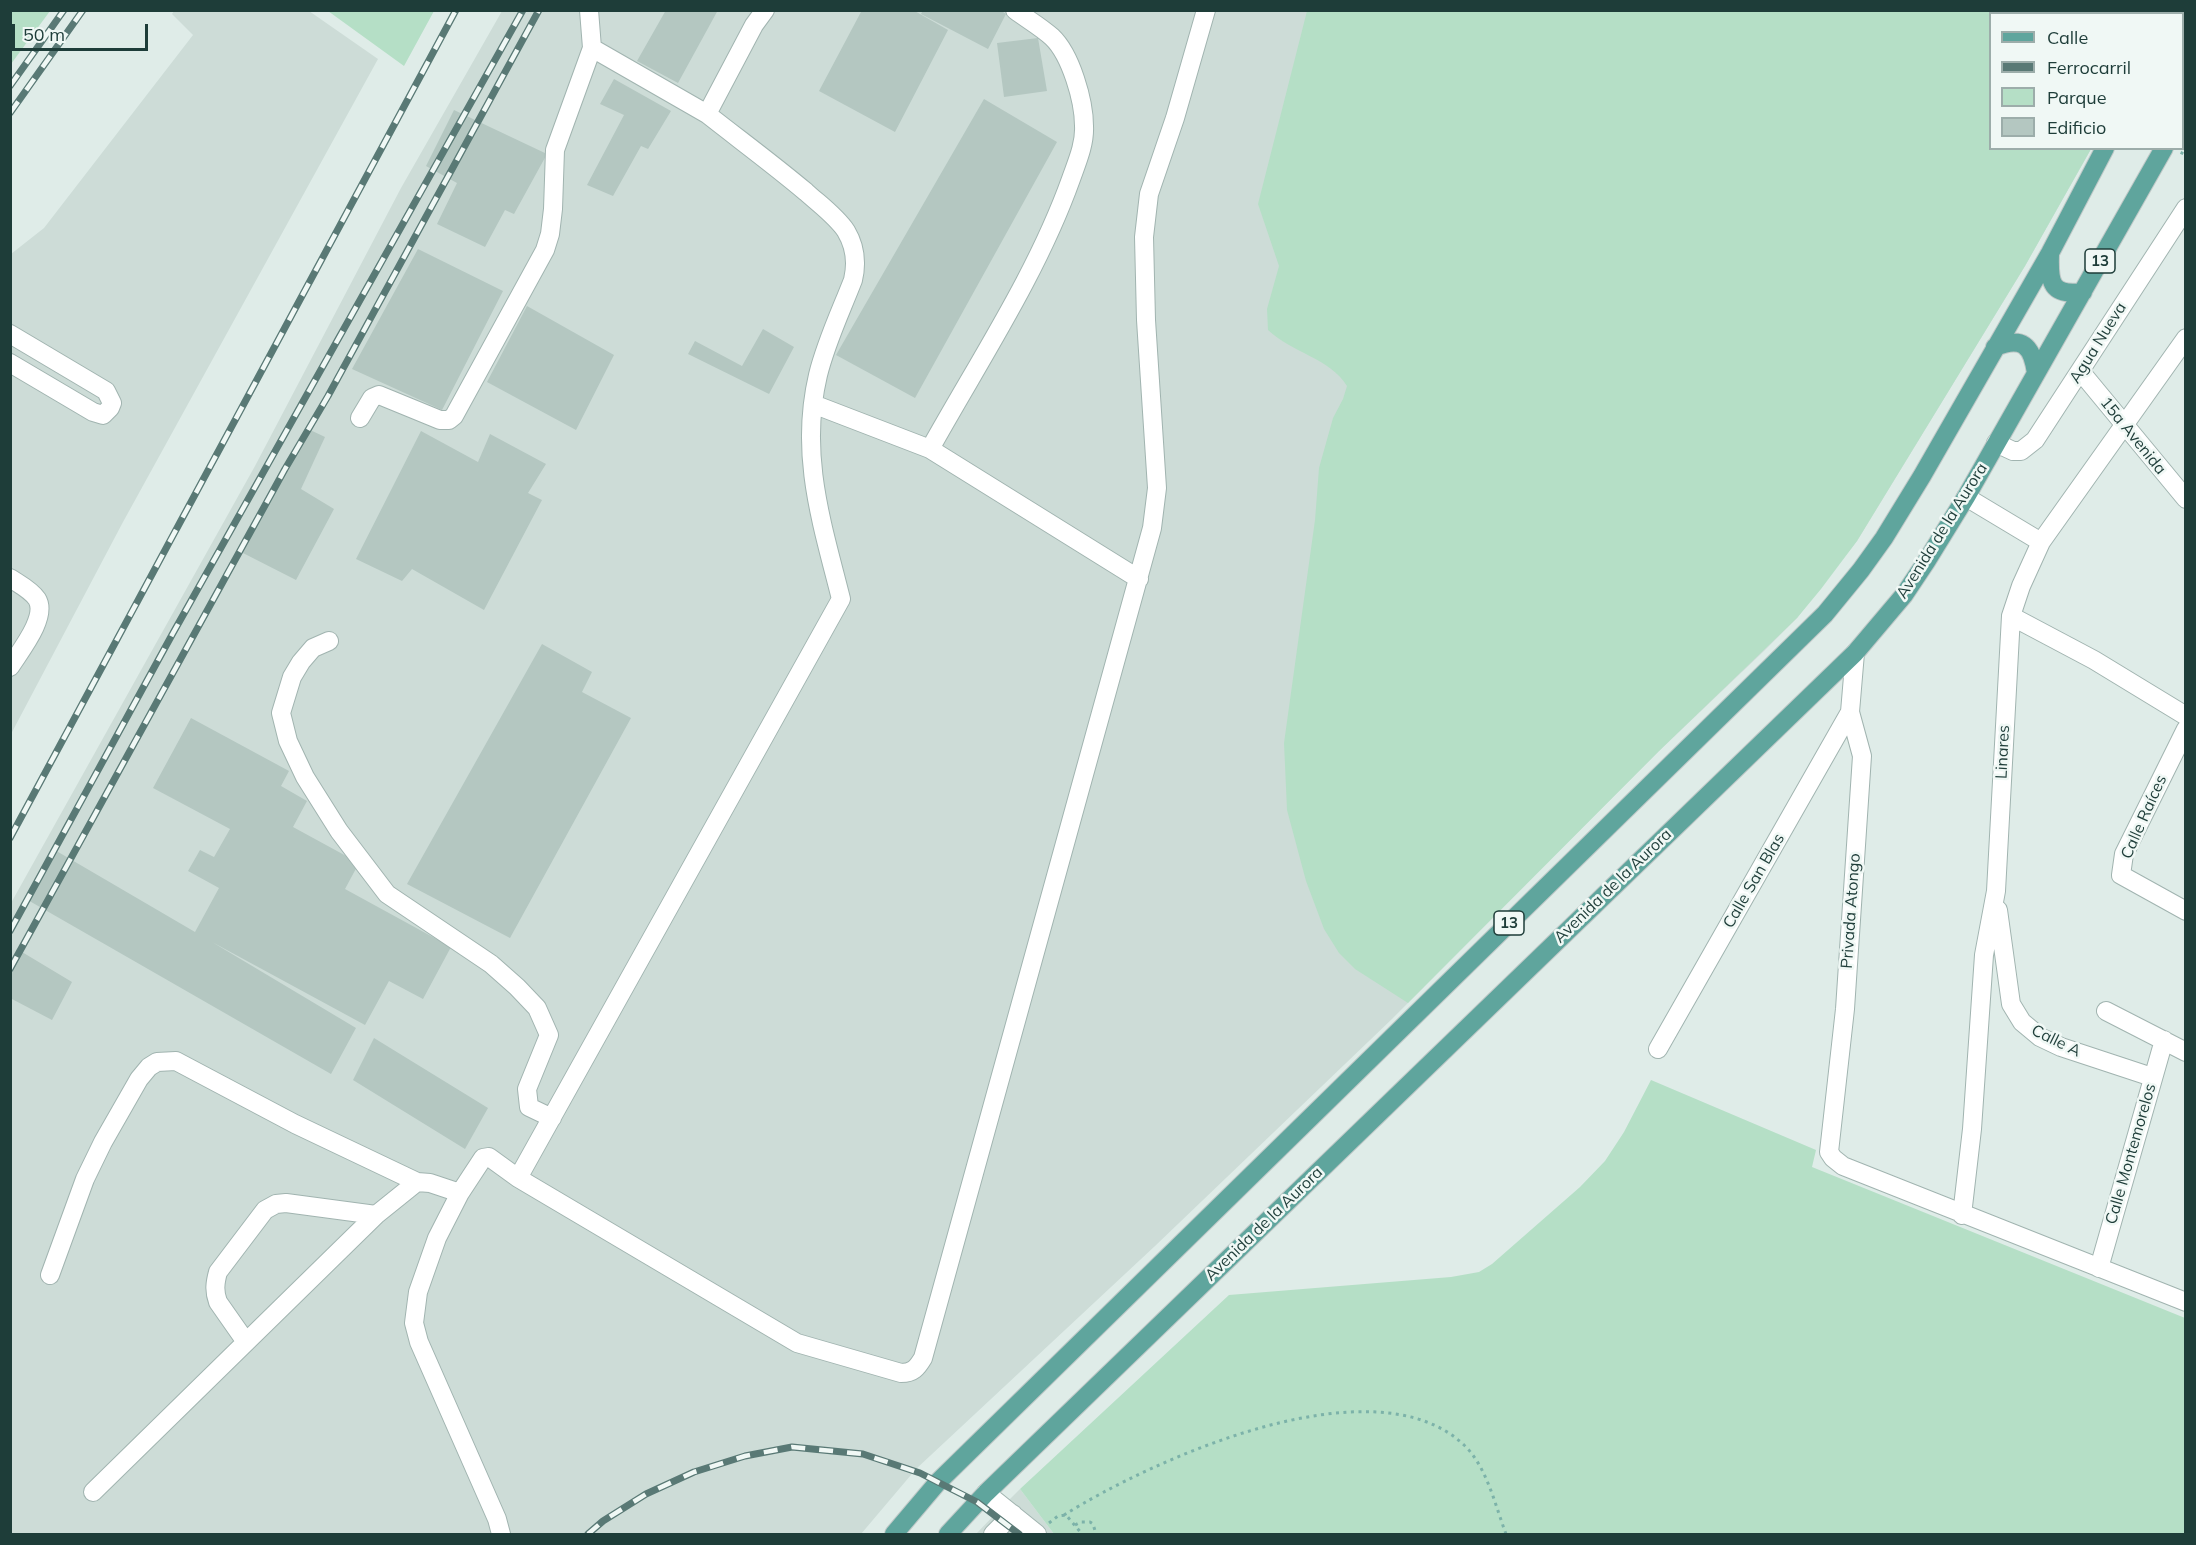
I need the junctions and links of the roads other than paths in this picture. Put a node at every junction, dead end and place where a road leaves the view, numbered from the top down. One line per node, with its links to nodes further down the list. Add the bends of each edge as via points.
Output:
1 (589, 10): 5 (street)
2 (765, 10): 6 (street)
3 (1015, 10): 24 (street, via 1052,37 1062,51 1077,86 1083,138 1065,196 1032,268)
4 (1206, 10): 29 (street, via 1149,194 1144,237 1146,320 1157,488)
5 (592, 48): 6 (street); 21 (street, via 555,150 553,209 545,250 454,416 440,420 379,395 372,398)
6 (707, 114): 20 (street, via 824,208 851,241 855,259 853,280 818,375)
7 (2104, 150): 10 (main road, 13)
8 (2163, 150): 11 (main road, Avenida de la Aurora / 13)
9 (2186, 208): 17 (street, Agua Nueva)
10 (2050, 253): 11 (main road, via 2050,277 2055,288 2068,294); 14 (main road, 13)
11 (2083, 292): 19 (main road, Avenida de la Aurora / 13)
12 (10, 334): 15 (street)
13 (2186, 338): 22 (street, Linares)
14 (1995, 347): 19 (main road, via 2019,343 2033,356); 58 (main road, 13, via 1884,538 1825,614 946,1474)
15 (41, 352): 18 (street); 18 (street, via 106,391 110,408 102,415 93,412)
16 (10, 363): 18 (street)
17 (2081, 372): 22 (street, 15a Avenida); 23 (street, Agua Nueva, via 2025,450 2013,451)
18 (28, 373)
19 (2036, 373): 23 (main road, Avenida de la Aurora / 13)
20 (813, 404): 24 (street); 44 (street, via 815,498 841,600)
21 (360, 418)
22 (2124, 425): 26 (street, 15a Avenida); 27 (street, Linares)
23 (1996, 444): 25 (main road, Avenida de la Aurora / 13)
24 (930, 449): 29 (street)
25 (1966, 497): 27 (street); 32 (main road, Avenida de la Aurora / 13, via 1916,579)
26 (2186, 499)
27 (2041, 542): 30 (street, Linares)
28 (10, 578): 33 (street, via 32,593 40,608 39,619)
29 (1139, 579): 45 (street, via 918,1367 911,1373 892,1372 797,1343)
30 (2011, 616): 35 (street); 37 (street, Linares)
31 (329, 641): 44 (street, via 313,648 292,677 281,713 288,741 339,831 387,894 491,964 537,1008 549,1035 526,1089 529,1107)
32 (1855, 653): 34 (street, Privada Atongo); 55 (main road, Avenida de la Aurora / 13)
33 (10, 667)
34 (1850, 712): 41 (street, Calle San Blas); 49 (street, Privada Atongo, via 1862,756 1845,1009 1829,1152 1843,1166)
35 (2186, 716)
36 (2186, 729): 38 (street, Calle Raíces, via 2124,854 2121,874)
37 (1996, 891): 43 (street, Calle A, via 2011,1004 2022,1023 2061,1047); 49 (street, Linares, via 1984,955)
38 (2186, 910)
39 (2106, 1011): 40 (street)
40 (2164, 1040): 42 (street); 43 (street, Calle Montemorelos)
41 (1658, 1049)
42 (2186, 1052)
43 (2152, 1077): 50 (street, Calle Montemorelos)
44 (552, 1118): 45 (street)
45 (518, 1178): 47 (street, via 486,1157 479,1161)
46 (417, 1182): 47 (street); 48 (street); 51 (street, via 295,1124 176,1060 156,1062 139,1078 103,1142 85,1179)
47 (460, 1193): 57 (street, via 425,1270 414,1323)
48 (376, 1215): 53 (street); 53 (street, via 286,1203 265,1210 216,1280 218,1302)
49 (1962, 1215): 50 (street)
50 (2099, 1268): 52 (street)
51 (50, 1275)
52 (2186, 1302)
53 (246, 1342): 54 (street)
54 (93, 1492)
55 (986, 1493): 56 (street); 59 (main road, Avenida de la Aurora / 13)
56 (1013, 1514): 60 (street); 61 (street)
57 (501, 1534)
58 (894, 1534)
59 (948, 1534)
60 (993, 1534)
61 (1036, 1534)

